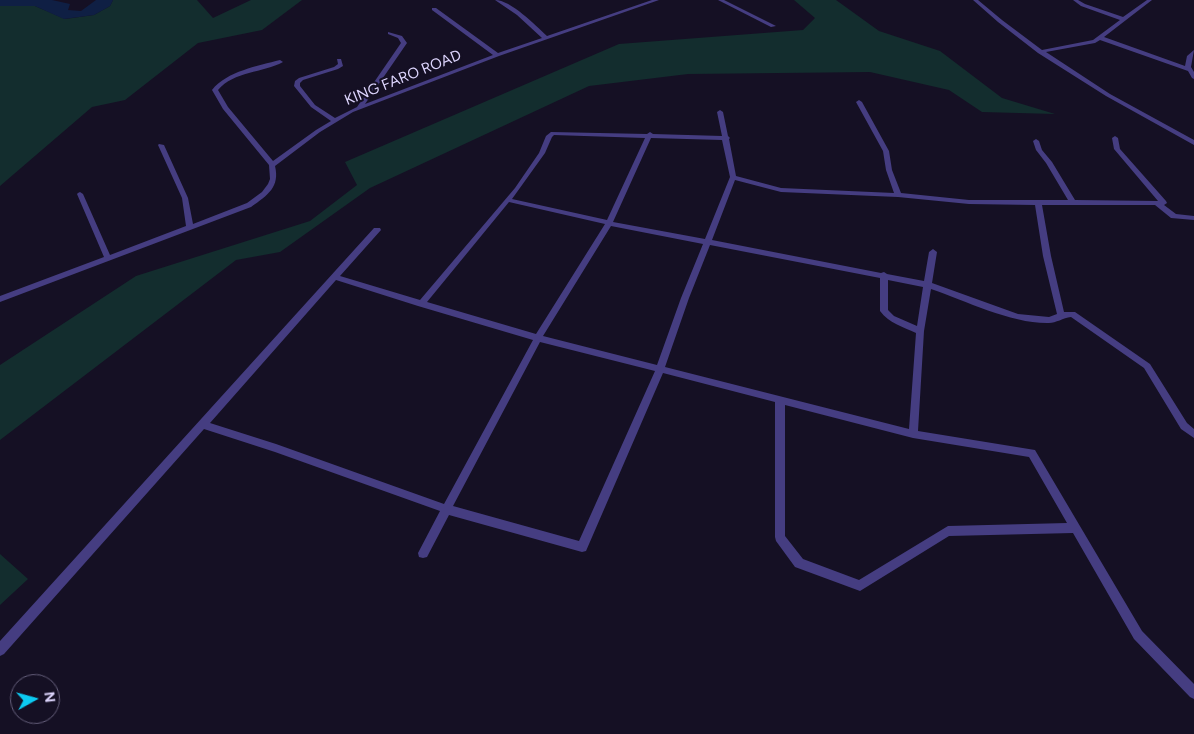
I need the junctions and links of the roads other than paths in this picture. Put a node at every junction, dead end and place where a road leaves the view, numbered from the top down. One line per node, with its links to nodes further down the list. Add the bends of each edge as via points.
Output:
1 (497, 0): 12 (street)
2 (657, 0): 7 (street, KING FARO ROAD)
3 (720, 0): 10 (street)
4 (975, 0): 14 (street)
5 (1075, 0): 9 (street)
6 (1150, 0): 9 (street)
7 (644, 2): 12 (street, KING FARO ROAD)
8 (434, 9): 16 (street)
9 (1123, 19): 13 (street)
10 (773, 26)
11 (390, 33): 22 (street, via 400,37 404,43)
12 (546, 38): 16 (street, KING FARO ROAD)
13 (1101, 38): 14 (street); 19 (street)
14 (1040, 52): 29 (street, via 1104,94)
15 (1194, 52): 19 (street, via 1190,56)
16 (497, 55): 22 (street, KING FARO ROAD)
17 (339, 60): 24 (street, via 341,65 336,68 297,82 313,106)
18 (280, 62): 31 (street, via 243,74 215,90 225,108)
19 (1190, 70): 20 (street)
20 (1194, 77)
21 (859, 102): 34 (street, via 886,151)
22 (359, 108): 24 (street, KING FARO ROAD)
23 (720, 112): 26 (street)
24 (335, 121): 31 (street, KING FARO ROAD)
25 (650, 134): 26 (street); 35 (street, via 553,133); 40 (street)
26 (727, 138): 32 (street)
27 (1115, 138): 38 (street, via 1118,149 1164,203)
28 (1036, 141): 37 (street)
29 (1194, 143)
30 (160, 145): 41 (street, via 185,198)
31 (272, 165): 41 (street, via 274,180 269,192 249,205)
32 (733, 177): 34 (street, via 781,190); 43 (street)
33 (80, 194): 45 (street)
34 (898, 195): 36 (street, via 969,202)
35 (508, 200): 40 (street); 50 (street)
36 (1038, 202): 37 (street); 51 (street)
37 (1072, 202): 38 (street)
38 (1158, 204): 39 (street, via 1174,216)
39 (1194, 218)
40 (609, 223): 43 (street); 53 (street)
41 (190, 227): 45 (street)
42 (377, 230): 47 (street)
43 (707, 241): 46 (street); 54 (street)
44 (933, 252): 48 (street)
45 (108, 258): 49 (street)
46 (884, 275): 48 (street); 52 (street, via 884,311 890,318)
47 (335, 276): 50 (street); 56 (street)
48 (929, 285): 51 (street, via 1018,317 1050,320); 52 (street)
49 (1, 297)
50 (421, 304): 53 (street)
51 (1061, 315): 58 (street, via 1072,314 1147,366 1184,426)
52 (920, 331): 57 (street)
53 (538, 338): 54 (street); 59 (street)
54 (660, 370): 55 (street); 59 (street, via 582,547)
55 (780, 401): 57 (street); 60 (street, via 780,537 799,563 860,586 948,531)
56 (202, 424): 59 (street); 62 (street)
57 (913, 434): 60 (street, via 1032,453)
58 (1194, 434)
59 (446, 509): 61 (street)
60 (1074, 528): 63 (street, via 1138,635)
61 (423, 553)
62 (0, 650)
63 (1194, 692)

